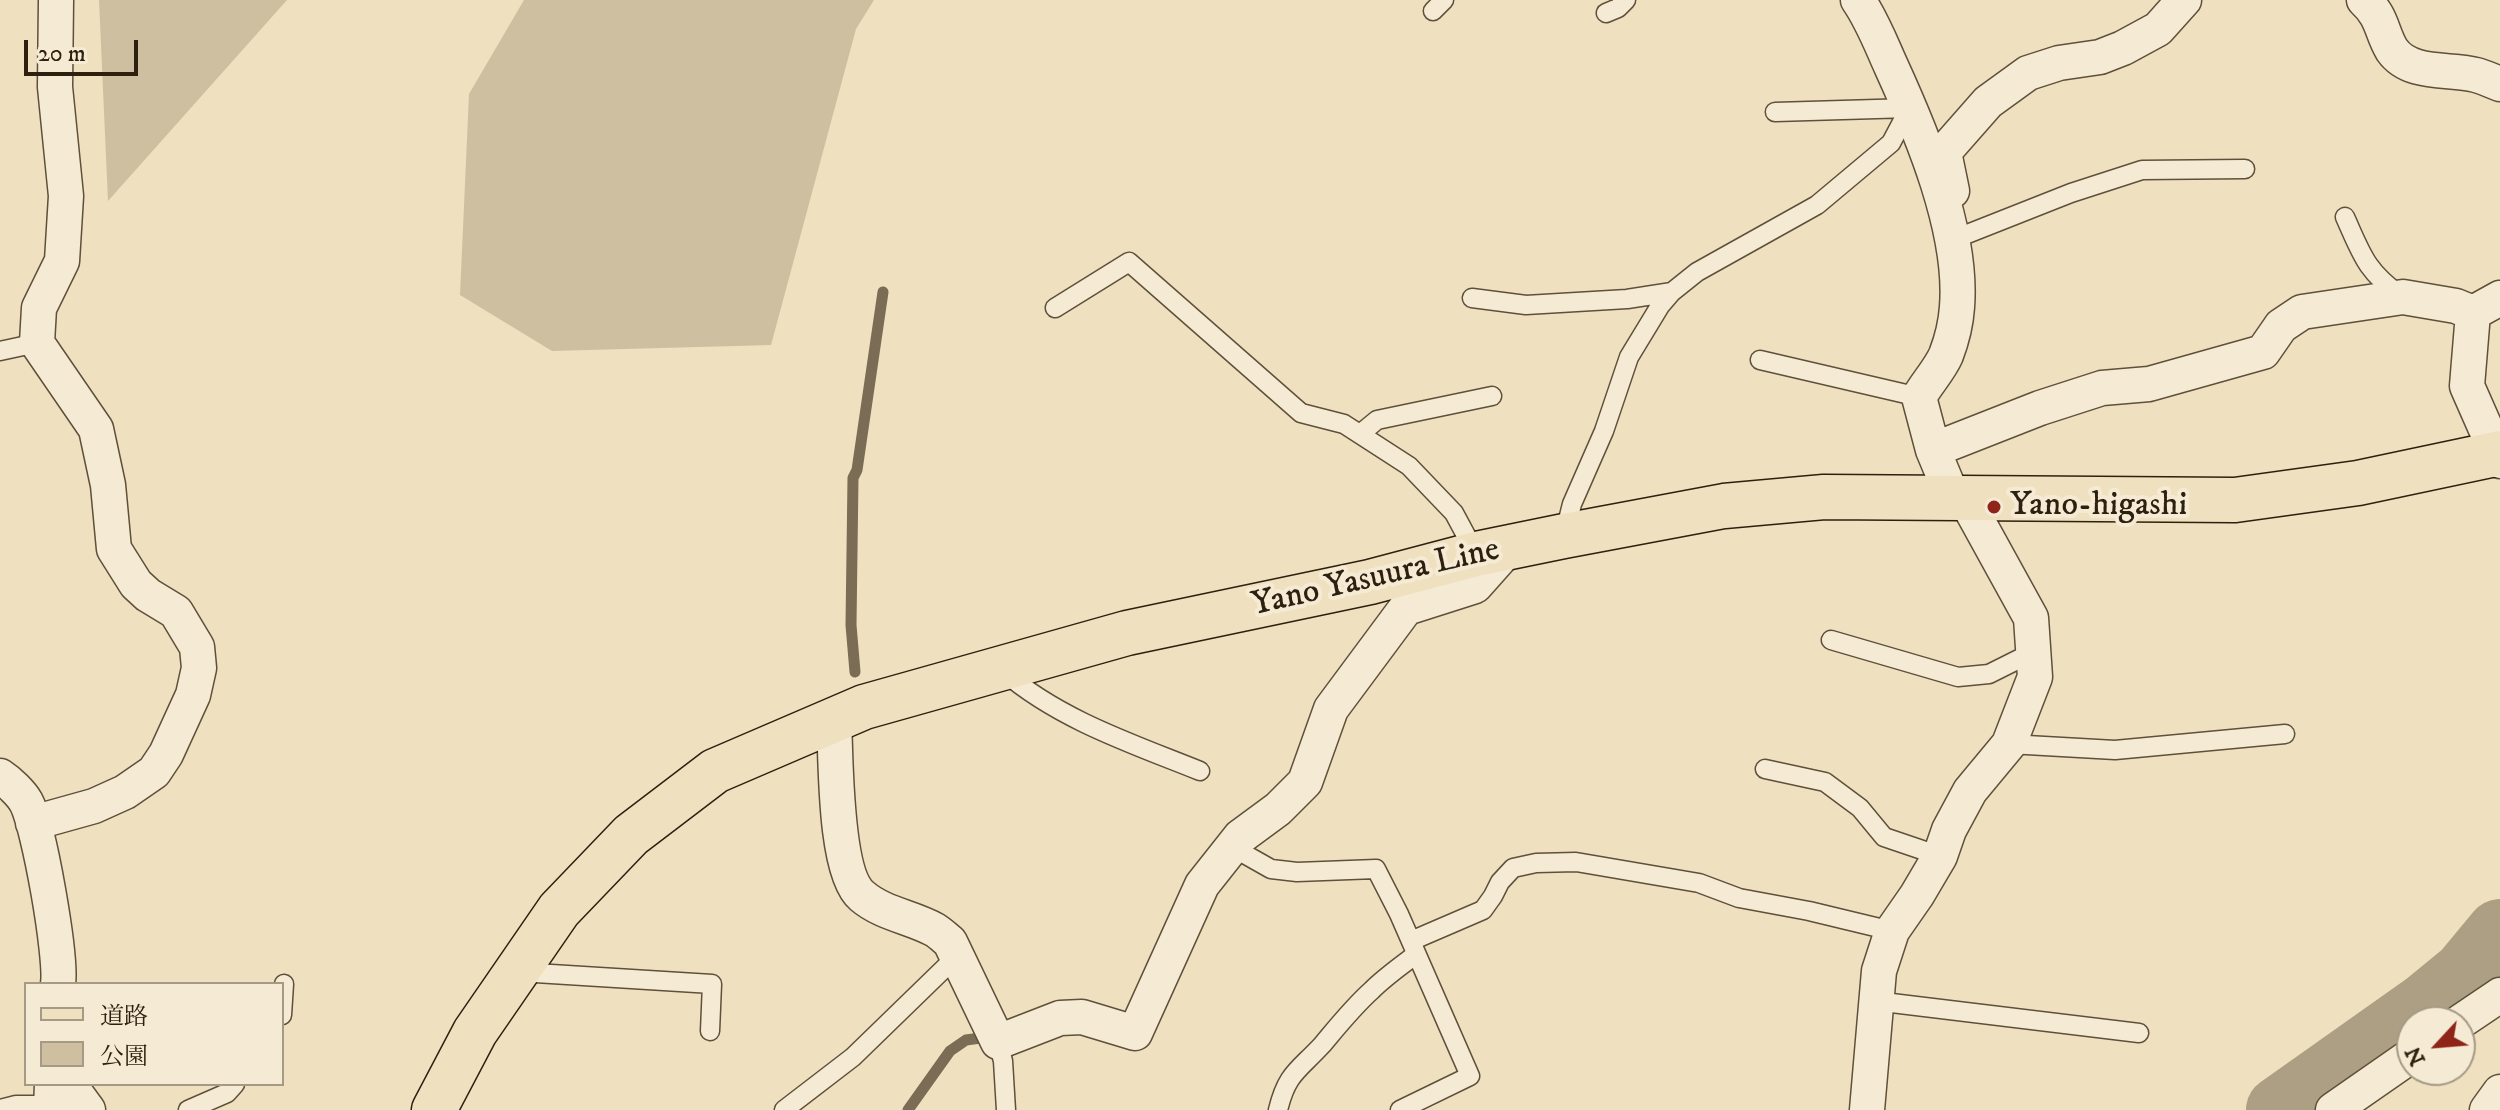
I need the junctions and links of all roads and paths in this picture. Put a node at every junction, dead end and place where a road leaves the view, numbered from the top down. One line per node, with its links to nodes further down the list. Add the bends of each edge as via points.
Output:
1 (56, 0): 18 (street, via 55,87 65,222 62,261 39,308)
2 (1626, 0): 6 (lane)
3 (1858, 0): 8 (street)
4 (2184, 0): 12 (street, via 2158,29 2123,48 2028,73 1988,102 1944,152 1953,194)
5 (2364, 0): 7 (street, via 2403,59 2417,67 2474,74)
6 (1606, 13)
7 (2500, 84)
8 (1910, 108): 9 (lane); 12 (street); 13 (lane, via 1891,143 1817,205 1697,272)
9 (1775, 112)
10 (2245, 169): 12 (lane, via 2142,170)
11 (2345, 217): 14 (lane, via 2367,266)
12 (1949, 224): 22 (street, via 1957,309 1945,356)
13 (1672, 292): 15 (lane, via 1526,305); 27 (lane, via 1629,357)
14 (2403, 297): 16 (street); 24 (street, via 2302,312 2281,326 2263,352 2149,384 2102,388)
15 (1472, 298)
16 (2487, 306): 25 (street, via 2467,386)
17 (1055, 308): 23 (lane, via 1129,262 1301,413 1344,424)
18 (37, 343): 19 (lane); 38 (street, via 96,429 114,549 136,584 176,612 197,647 199,668 193,695 154,772 94,806)
19 (0, 351)
20 (1760, 360): 22 (lane)
21 (1492, 396): 23 (lane, via 1377,420)
22 (1919, 397): 24 (street)
23 (1360, 434): 28 (lane, via 1409,466)
24 (1933, 450): 26 (street)
25 (2499, 456): 26 (main road, Yano Yasuura Line, via 2235,500)
26 (1959, 499): 27 (main road, Yano Yasuura Line, via 1824,497 1724,506); 30 (street, via 2031,618)
27 (1564, 536): 28 (main road, Yano Yasuura Line)
28 (1492, 552): 31 (main road, Yano Yasuura Line, via 1127,633); 39 (street, via 1475,586 1406,608 1331,709 1305,782)
29 (1831, 640): 30 (lane, via 1958,677 1989,674)
30 (2033, 652): 34 (street, via 2035,677)
31 (1001, 670): 32 (main road, Yano Yasuura Line); 36 (lane, via 1028,693 1093,727)
32 (834, 720): 43 (street, via 841,843 854,886 895,915 935,930); 44 (main road, Yano Yasuura Line, via 715,771 631,835 559,910)
33 (2285, 734): 34 (lane, via 2115,750)
34 (2009, 744): 40 (street, via 1970,791)
35 (1765, 769): 40 (lane, via 1825,782 1860,808 1884,837)
36 (1200, 771)
37 (0, 776): 38 (street, via 25,801)
38 (33, 823): 45 (street)
39 (1232, 847): 42 (lane, via 1271,869 1376,869); 49 (street, via 1202,885 1135,1033 1082,1017 1060,1018)
40 (1940, 856): 41 (street)
41 (1892, 931): 42 (lane, via 1739,898 1699,883 1563,862 1513,868 1483,910); 46 (street)
42 (1413, 948): 60 (lane, via 1292,1073); 61 (lane, via 1470,1076)
43 (958, 955): 49 (street); 58 (lane, via 853,1057)
44 (517, 971): 47 (lane, via 712,984); 57 (main road, Yano Yasuura Line, via 475,1032)
45 (58, 982)
46 (1875, 1001): 48 (lane); 62 (street)
47 (710, 1031)
48 (2139, 1033)
49 (998, 1042): 59 (lane)
50 (2396, 1066): 63 (street)
51 (233, 1086): 56 (lane)
52 (2500, 1092): 64 (street)
53 (55, 1096): 54 (lane); 55 (street)
54 (0, 1109)
55 (88, 1110)
56 (188, 1110)
57 (434, 1110)
58 (784, 1110)
59 (1006, 1110)
60 (1278, 1110)
61 (1400, 1110)
62 (1867, 1110)
63 (2333, 1110)
64 (2487, 1110)

